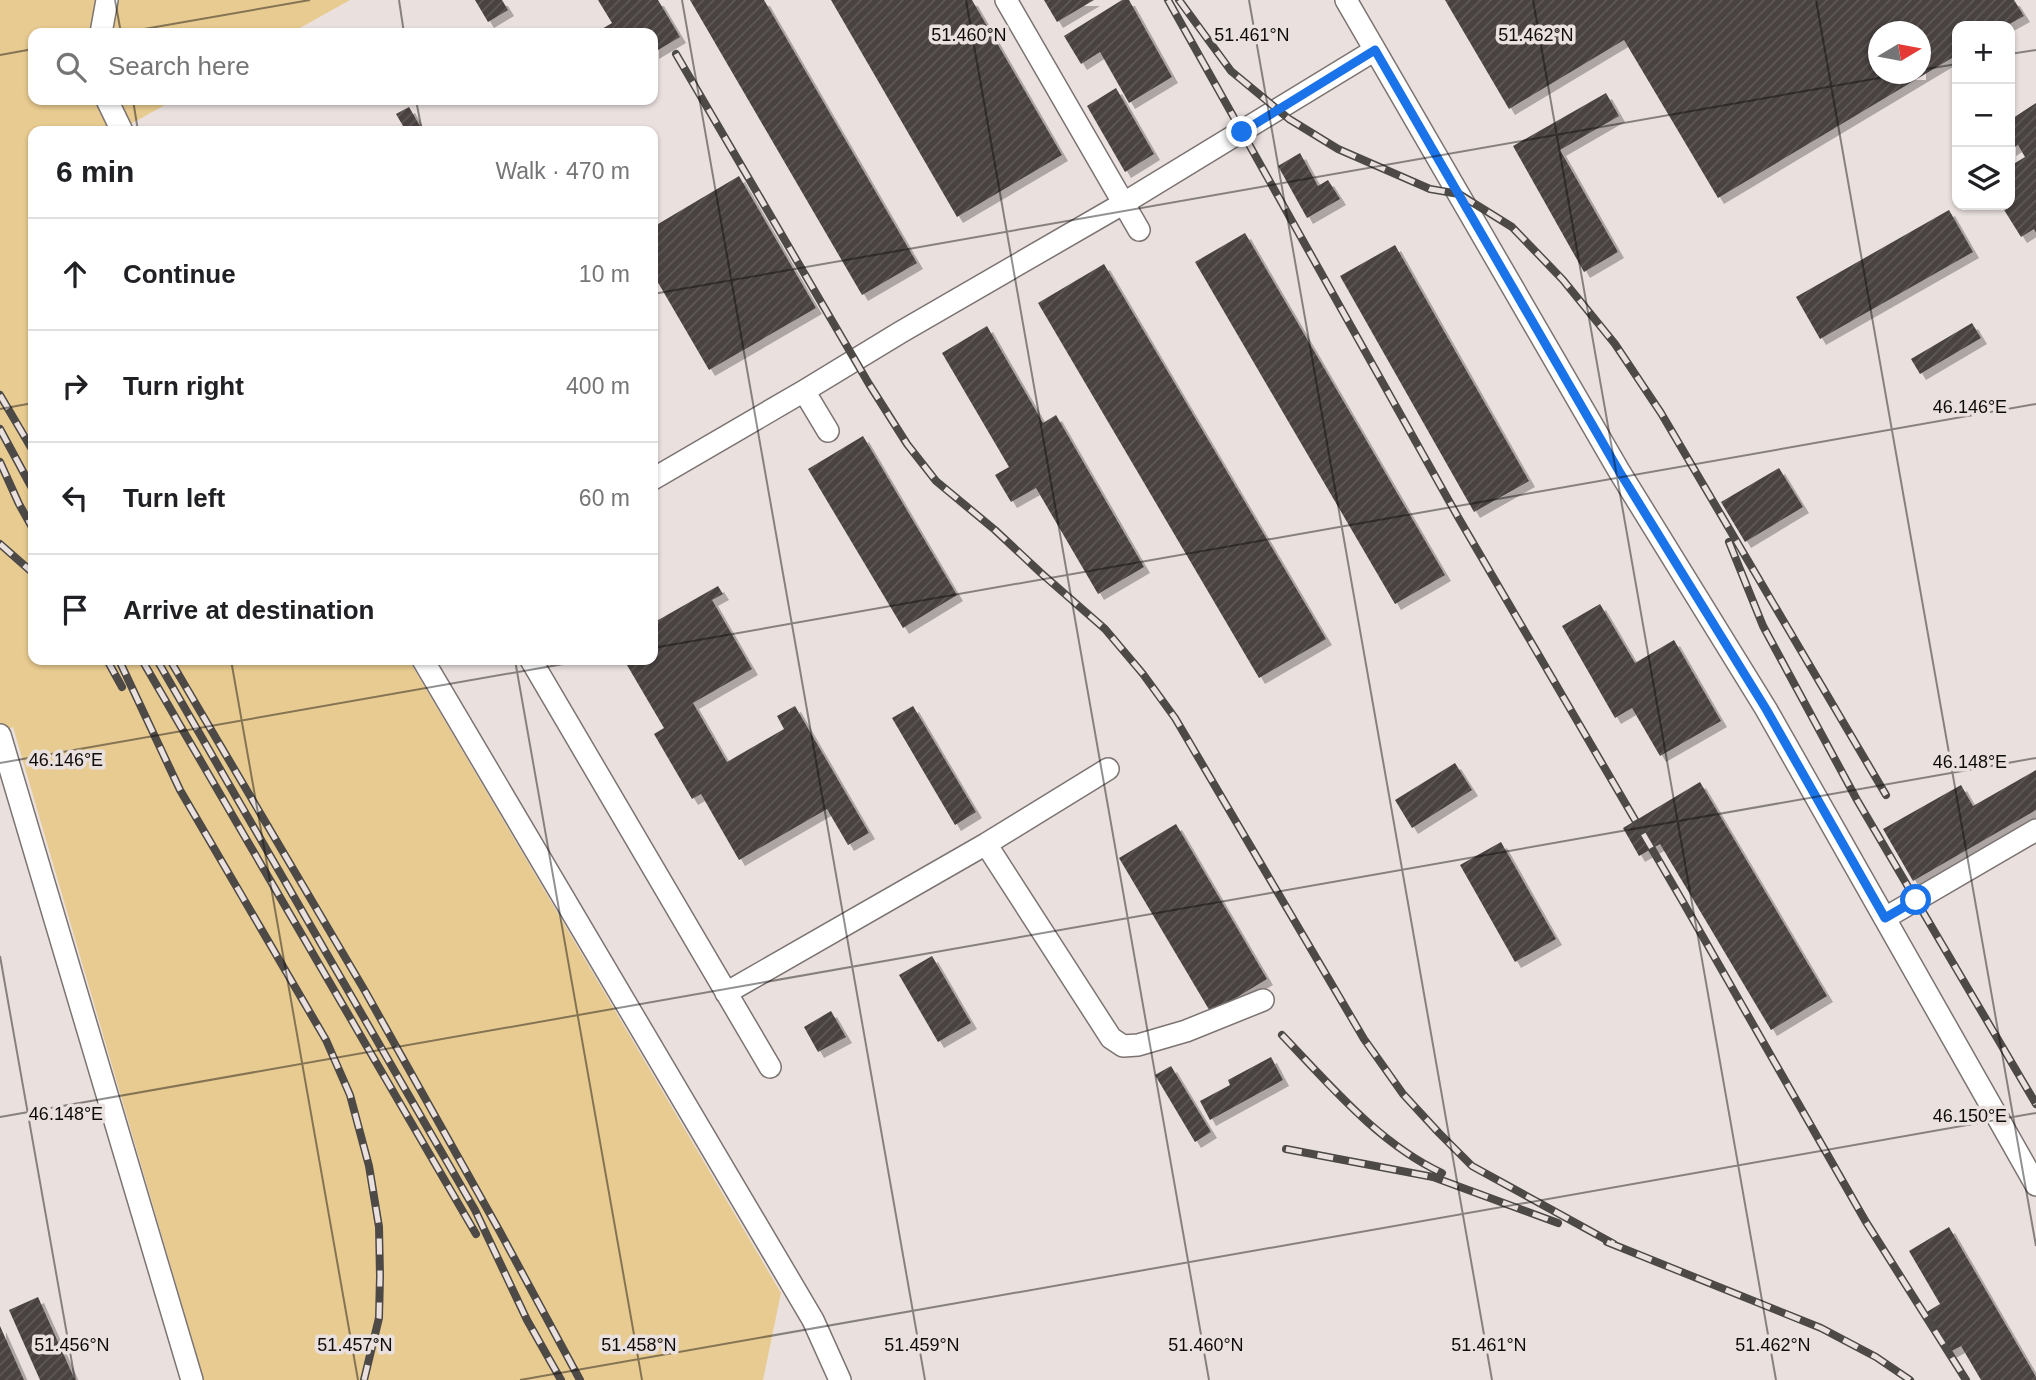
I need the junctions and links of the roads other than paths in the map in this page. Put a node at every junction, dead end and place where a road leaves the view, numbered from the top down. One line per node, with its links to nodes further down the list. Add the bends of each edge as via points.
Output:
1 (107, 0): 4 (street)
2 (1006, 0): 8 (street)
3 (1346, 0): 5 (street)
4 (102, 28)
5 (1375, 50): 8 (street); 19 (street)
6 (109, 105): 7 (street)
7 (120, 126)
8 (1125, 203): 9 (street); 10 (street)
9 (1139, 230)
10 (804, 391): 11 (street); 12 (street)
11 (828, 431)
12 (658, 476)
13 (425, 665): 25 (street, via 813,1320)
14 (534, 665): 20 (street)
15 (0, 735): 24 (street)
16 (1108, 769): 18 (street)
17 (2036, 830): 19 (street)
18 (986, 844): 20 (street); 21 (street, via 1111,1038 1123,1046 1186,1031)
19 (1885, 918): 23 (street)
20 (726, 993): 22 (street)
21 (1263, 1000)
22 (770, 1067)
23 (2036, 1185)
24 (192, 1380)
25 (840, 1380)

